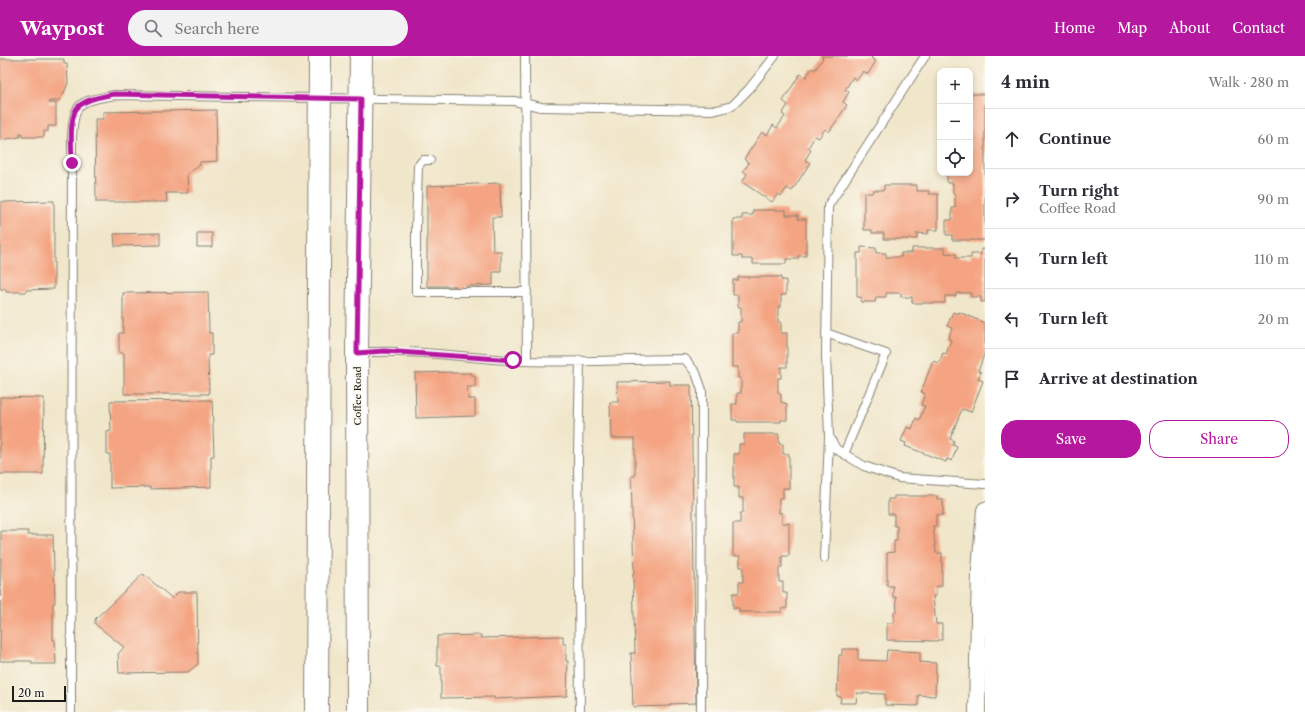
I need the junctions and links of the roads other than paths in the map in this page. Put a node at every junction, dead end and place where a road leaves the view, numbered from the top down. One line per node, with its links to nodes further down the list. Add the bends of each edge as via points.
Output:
1 (320, 56): 6 (main road)
2 (361, 56): 7 (main road, Coffee Road)
3 (525, 56): 8 (lane)
4 (775, 56): 8 (lane, via 732,106 717,110 541,107)
5 (925, 56): 11 (lane, via 828,206)
6 (320, 97): 7 (lane); 21 (lane, via 114,94 90,99 78,106 73,116); 22 (main road)
7 (361, 99): 8 (lane, via 514,101); 12 (main road, Coffee Road)
8 (525, 104): 10 (lane)
9 (430, 160): 10 (lane, via 423,160 418,166 416,292)
10 (527, 292): 14 (lane)
11 (826, 333): 15 (lane); 16 (lane, via 886,354)
12 (357, 353): 14 (lane, via 420,352); 23 (main road, Coffee Road)
13 (580, 360): 14 (lane); 24 (lane); 25 (lane, via 685,359 696,373 702,390)
14 (527, 361)
15 (829, 436): 16 (lane, via 836,449); 19 (lane)
16 (844, 454): 17 (lane, via 864,466 899,478)
17 (985, 484)
18 (985, 510): 20 (street, via 980,571)
19 (824, 558)
20 (982, 668): 26 (street)
21 (71, 712)
22 (317, 712)
23 (358, 712)
24 (580, 712)
25 (701, 712)
26 (977, 712)

